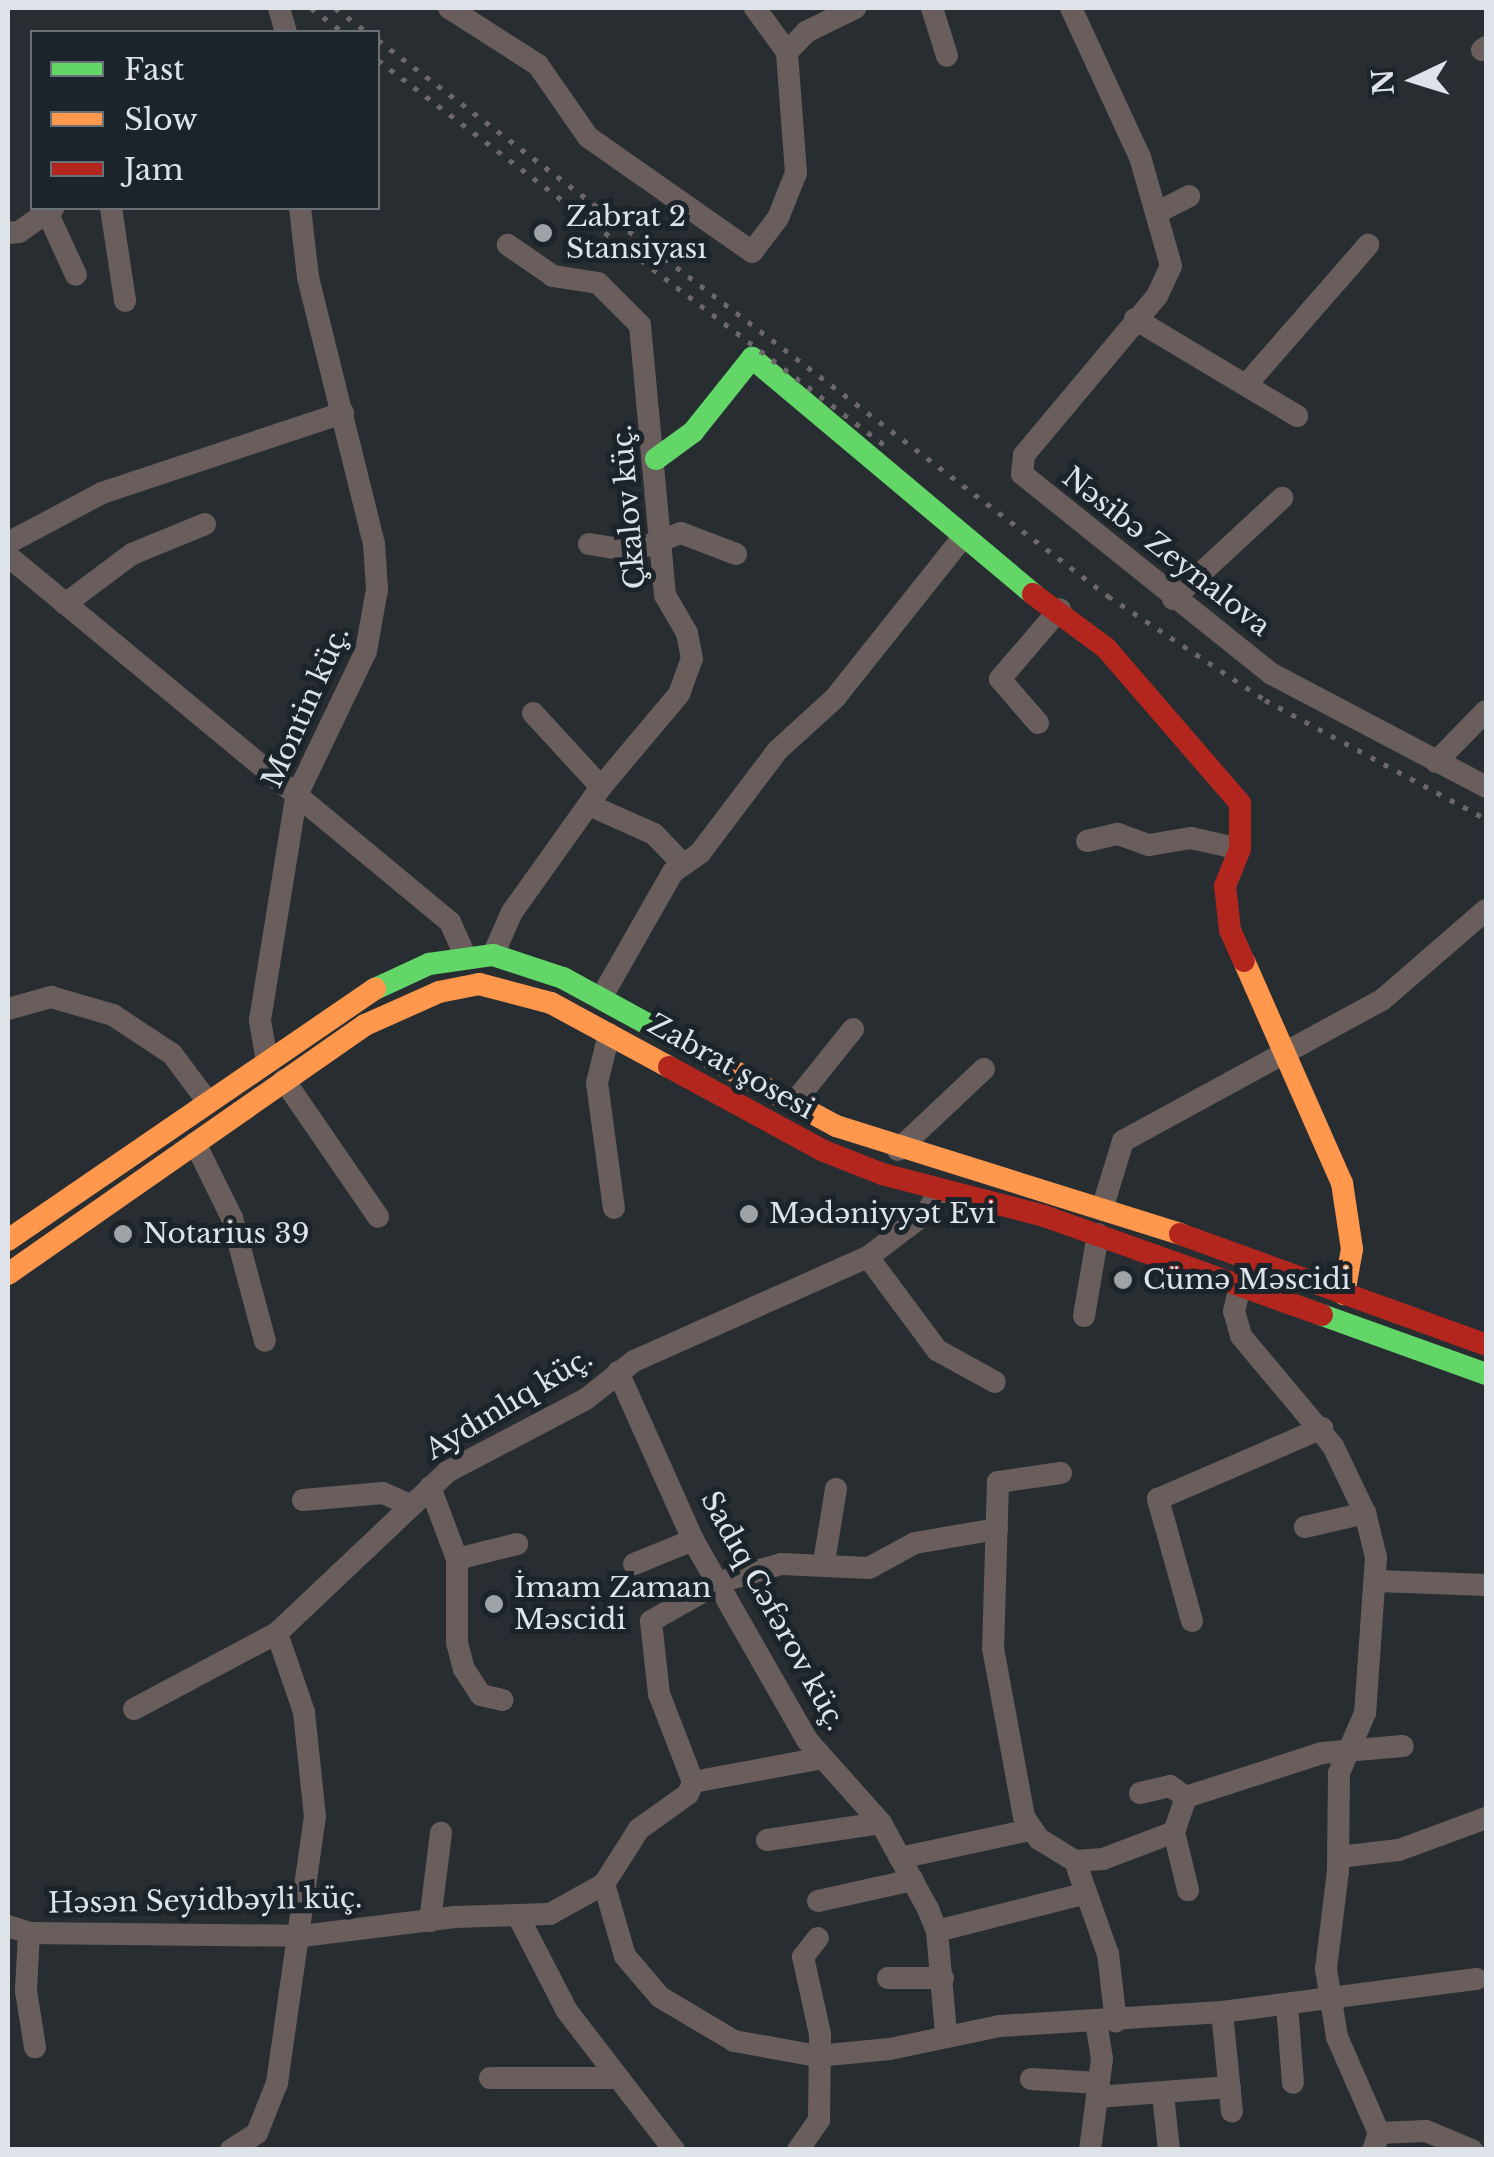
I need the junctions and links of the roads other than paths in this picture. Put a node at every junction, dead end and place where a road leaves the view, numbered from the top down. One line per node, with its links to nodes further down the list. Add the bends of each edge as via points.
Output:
1 (449, 8): 6 (street, via 538,65 588,137 752,252 778,218 796,173)
2 (755, 8): 6 (street)
3 (855, 8): 6 (street, via 806,32)
4 (932, 8): 7 (street)
5 (1071, 8): 12 (street, Nəsibə Zeynalova, via 1126,122)
6 (788, 52)
7 (947, 56)
8 (1188, 196): 12 (street)
9 (50, 210): 13 (street, via 20,232); 16 (street)
10 (111, 210): 17 (street)
11 (300, 210): 20 (street, Montin küç., via 317,321)
12 (1158, 212): 18 (street, Nəsibə Zeynalova, via 1171,266 1157,296)
13 (8, 232)
14 (508, 246): 22 (street, Çkalov küç., via 553,276 598,283 631,310 640,325 640,374)
15 (1368, 246): 19 (street)
16 (76, 274)
17 (125, 301)
18 (1135, 319): 19 (street); 31 (street, Nəsibə Zeynalova, via 1019,466 1036,488)
19 (1246, 385): 21 (street)
20 (343, 413): 27 (street, via 102,494); 40 (street, Montin küç., via 374,544 376,618)
21 (1297, 416)
22 (656, 460): 25 (main road, via 693,432 752,358); 26 (street, Çkalov küç.)
23 (1282, 498): 31 (street)
24 (205, 524): 32 (street, via 132,554)
25 (964, 536): 33 (main road); 43 (street, via 835,698 790,736 710,842)
26 (662, 538): 28 (street, via 633,551); 29 (street, via 704,537); 39 (street, Çkalov küç., via 665,595 690,644 689,674)
27 (8, 543)
28 (589, 544)
29 (736, 554)
30 (8, 556): 32 (street)
31 (1173, 599): 37 (street, Nəsibə Zeynalova, via 1272,674)
32 (65, 604): 40 (street)
33 (1060, 609): 36 (street, via 1000,679); 42 (main road, via 1182,730 1240,803)
34 (1486, 711): 37 (street)
35 (533, 714): 39 (street)
36 (1038, 723)
37 (1436, 762): 38 (street, Nəsibə Zeynalova)
38 (1486, 787)
39 (595, 796): 43 (street, via 654,834); 46 (street, Çkalov küç., via 512,912)
40 (296, 798): 45 (street, via 450,922); 52 (street, Montin küç., via 260,1020)
41 (1088, 840): 42 (street, via 1118,834 1149,845 1191,838)
42 (1240, 849): 51 (main road, via 1225,886 1230,930)
43 (682, 864): 47 (street)
44 (1486, 910): 51 (street, via 1408,981)
45 (464, 954): 46 (main road, Zabrat şosesi); 52 (main road, Zabrat şosesi, via 352,999)
46 (493, 954): 47 (main road, Zabrat şosesi)
47 (600, 998): 56 (main road, Zabrat şosesi)
48 (8, 1008): 55 (street, via 51,997 114,1014 172,1054)
49 (853, 1028): 56 (street)
50 (609, 1034): 54 (main road, Zabrat şosesi, via 527,992 462,985 364,1025); 59 (main road, Zabrat şosesi, via 824,1151); 61 (street, via 597,1083)
51 (1289, 1053): 60 (street, via 1122,1141); 69 (main road, via 1342,1183 1352,1249)
52 (266, 1056): 55 (main road, Zabrat şosesi)
53 (984, 1069): 58 (street)
54 (284, 1080): 57 (main road, Zabrat şosesi); 62 (street)
55 (206, 1098): 64 (main road, Zabrat şosesi)
56 (793, 1104): 58 (main road, Zabrat şosesi)
57 (196, 1143): 67 (main road, Zabrat şosesi); 71 (street, via 232,1218)
58 (898, 1150): 60 (main road, Zabrat şosesi)
59 (940, 1190): 63 (main road, Zabrat şosesi); 65 (street, Aydınlıq küç., via 927,1212)
60 (1103, 1206): 66 (main road, Zabrat şosesi)
61 (614, 1208)
62 (378, 1216)
63 (1098, 1234): 68 (main road, Zabrat şosesi); 70 (street)
64 (8, 1240)
65 (868, 1257): 73 (street, Aydınlıq küç.); 75 (street, via 937,1350)
66 (1251, 1260): 68 (main road); 69 (main road, Zabrat şosesi)
67 (8, 1274)
68 (1240, 1287): 74 (main road, Zabrat şosesi); 76 (street, via 1234,1311 1241,1336)
69 (1344, 1294): 72 (main road, Zabrat şosesi)
70 (1084, 1316)
71 (265, 1341)
72 (1486, 1346)
73 (618, 1372): 78 (street, Aydınlıq küç., via 586,1398); 85 (street, Sadıq Cəfərov küç.)
74 (1486, 1374)
75 (995, 1382)
76 (1322, 1428): 82 (street); 93 (street, via 1158,1500)
77 (1060, 1473): 84 (street, via 998,1482)
78 (430, 1487): 81 (street, Aydınlıq küç.); 87 (street)
79 (836, 1489): 88 (street)
80 (302, 1500): 81 (street, via 384,1493)
81 (410, 1505): 94 (street, Aydınlıq küç.)
82 (1365, 1514): 83 (street); 90 (street)
83 (1305, 1527)
84 (997, 1528): 88 (street, via 916,1543 870,1568); 105 (street, via 993,1648)
85 (693, 1540): 89 (street); 91 (street, Sadıq Cəfərov küç.)
86 (517, 1544): 87 (street)
87 (457, 1559): 95 (street, via 457,1643 464,1669 481,1694)
88 (824, 1562): 91 (street, via 781,1564)
89 (634, 1564)
90 (1378, 1580): 92 (street); 98 (street, via 1365,1713)
91 (720, 1582): 99 (street, Sadıq Cəfərov küç.); 100 (street, via 651,1620 659,1694)
92 (1486, 1585)
93 (1192, 1620)
94 (278, 1634): 96 (street, Aydınlıq küç.); 121 (street, via 304,1712 314,1785)
95 (502, 1700)
96 (134, 1710)
97 (1404, 1746): 98 (street)
98 (1346, 1750): 102 (street); 109 (street, via 1339,1773)
99 (822, 1758): 100 (street); 104 (street, Sadıq Cəfərov küç.)
100 (693, 1782): 113 (street, Həsən Seyidbəyli küç., via 688,1794 638,1829)
101 (1140, 1793): 102 (street, via 1170,1786)
102 (1186, 1797): 106 (street)
103 (1486, 1818): 109 (street, via 1399,1850)
104 (881, 1823): 108 (street); 110 (street, Sadıq Cəfərov küç.)
105 (1029, 1830): 110 (street); 111 (street)
106 (1174, 1832): 111 (street, via 1103,1859); 114 (street)
107 (441, 1833): 118 (street)
108 (768, 1840)
109 (1338, 1857): 126 (street)
110 (900, 1858): 112 (street, Sadıq Cəfərov küç.)
111 (1075, 1861): 115 (street)
112 (913, 1880): 116 (street); 120 (street, Sadıq Cəfərov küç.)
113 (604, 1884): 117 (street, Həsən Seyidbəyli küç., via 574,1904); 132 (street, via 625,1956 660,1997 734,2041)
114 (1188, 1890)
115 (1084, 1894): 120 (street); 129 (street, via 1108,1954)
116 (818, 1900)
117 (520, 1920): 118 (street, Həsən Seyidbəyli küç.); 134 (street, via 543,1972)
118 (430, 1921): 121 (street, Həsən Seyidbəyli küç.)
119 (18, 1929): 121 (street, Həsən Seyidbəyli küç.); 131 (street)
120 (937, 1931): 124 (street, Sadıq Cəfərov küç.)
121 (302, 1936): 142 (street, via 289,2033 267,2118)
122 (818, 1938): 132 (street, via 803,1957 817,2008)
123 (888, 1978): 124 (street)
124 (944, 1978): 130 (street, Sadıq Cəfərov küç.)
125 (1477, 1979): 126 (street)
126 (1328, 1999): 127 (street); 141 (street)
127 (1287, 2005): 128 (street); 136 (street)
128 (1222, 2012): 129 (street); 137 (street)
129 (1106, 2022): 130 (street); 138 (street)
130 (946, 2034): 132 (street, via 890,2049)
131 (35, 2048)
132 (817, 2056): 144 (street, via 819,2120)
133 (490, 2078): 134 (street)
134 (614, 2078): 143 (street)
135 (1030, 2079): 138 (street)
136 (1292, 2084)
137 (1230, 2087): 139 (street); 140 (street)
138 (1098, 2090): 139 (street); 145 (street)
139 (1163, 2095): 146 (street)
140 (1232, 2112)
141 (1376, 2141): 147 (street, via 1426,2131)
142 (231, 2150)
143 (674, 2150)
144 (798, 2150)
145 (1090, 2150)
146 (1169, 2150)
147 (1472, 2150)

